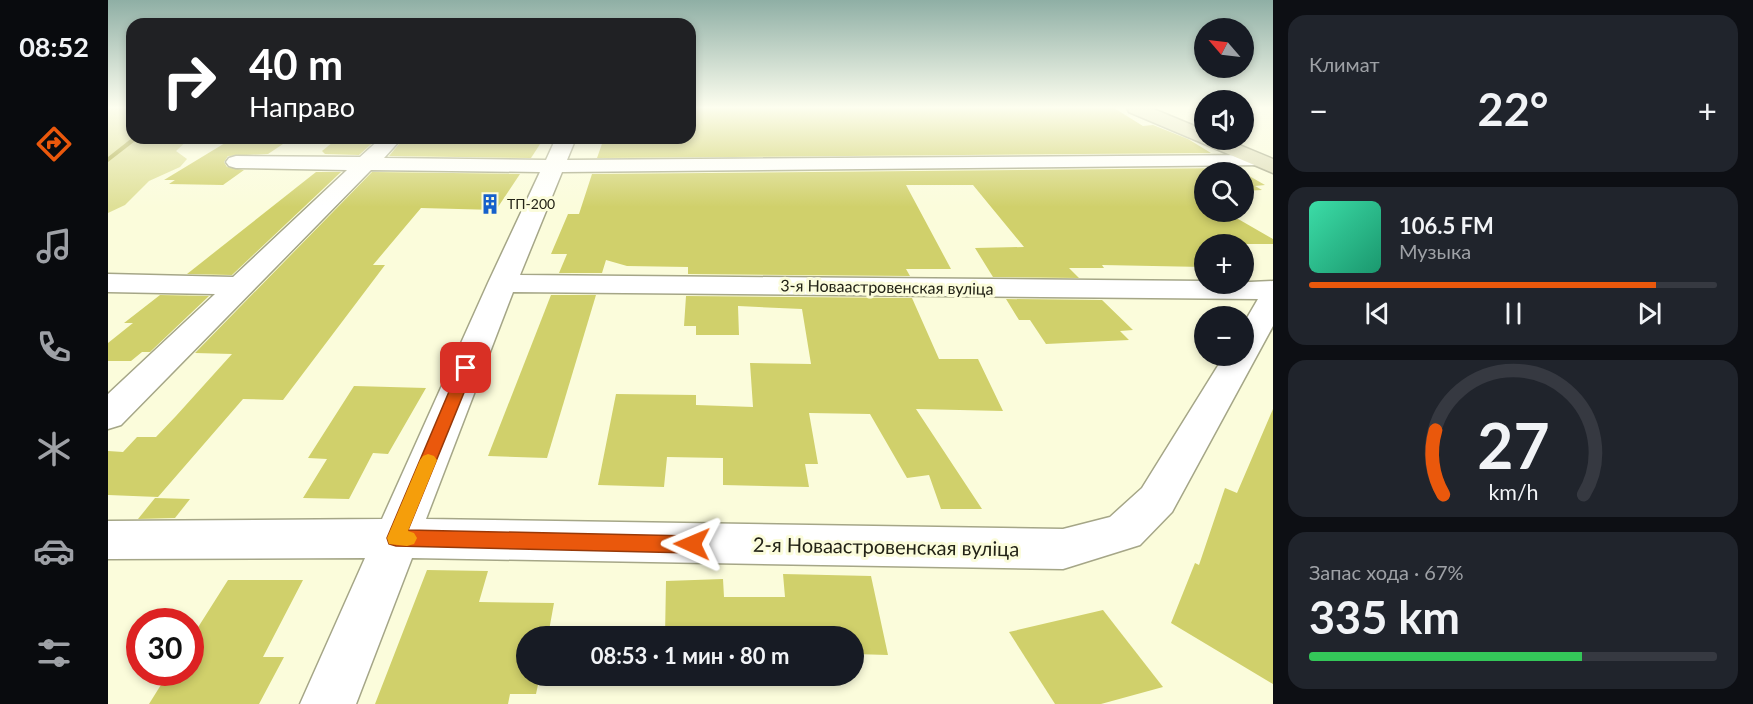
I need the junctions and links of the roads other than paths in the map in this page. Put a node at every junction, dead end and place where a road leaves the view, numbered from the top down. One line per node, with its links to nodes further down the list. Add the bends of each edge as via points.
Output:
1 (385, 144): 6 (street)
2 (1247, 150): 5 (street)
3 (560, 152): 5 (street); 6 (street); 8 (street)
4 (236, 162): 6 (street)
5 (1266, 164)
6 (362, 165): 9 (street)
7 (108, 283): 9 (street)
8 (502, 284): 10 (street, 3-я Новаастровенская вуліца); 15 (street)
9 (238, 286): 14 (street)
10 (1273, 290)
11 (1273, 298): 12 (street)
12 (1254, 332)
13 (1234, 366): 15 (street, 2-я Новаастровенская вуліца, via 1157,500 1124,532 1063,549)
14 (108, 416)
15 (396, 538): 16 (street, 2-я Новаастровенская вуліца); 17 (street)
16 (108, 540)
17 (328, 704)

